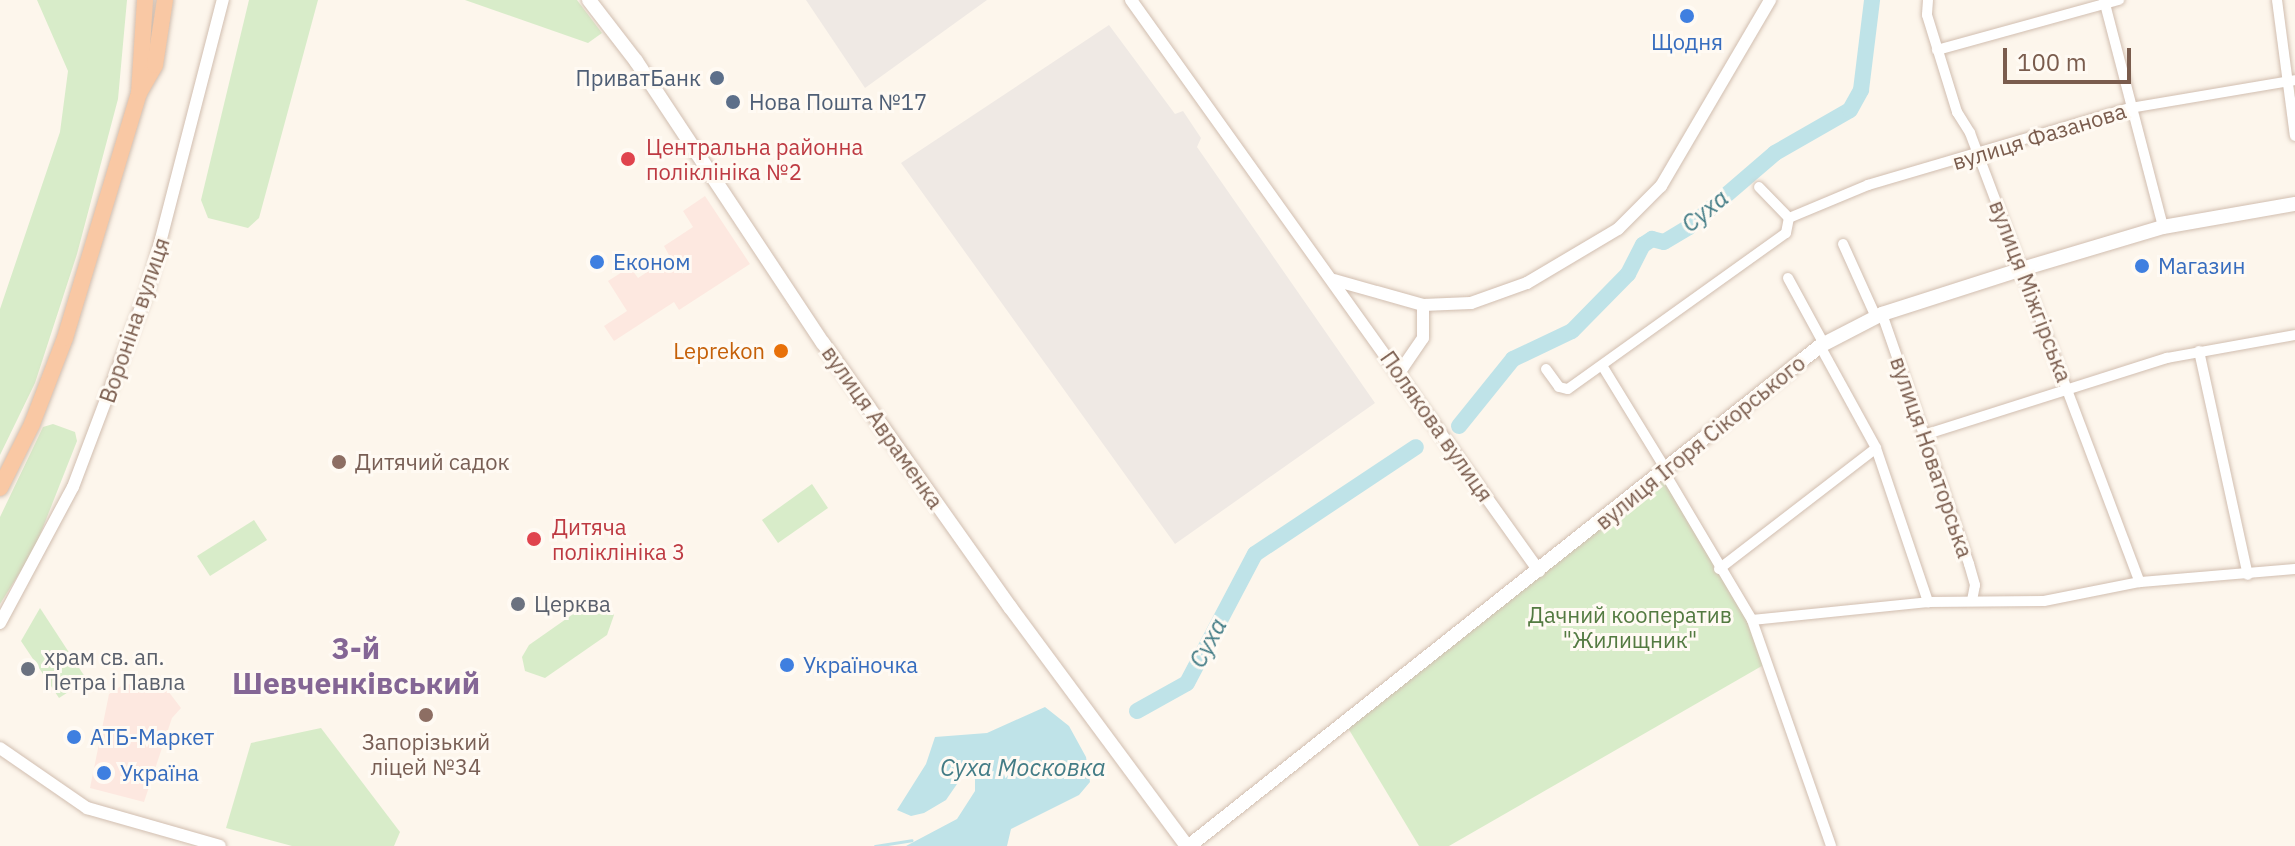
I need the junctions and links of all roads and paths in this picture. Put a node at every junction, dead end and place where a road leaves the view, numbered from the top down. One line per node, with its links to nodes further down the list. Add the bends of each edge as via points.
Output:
1 (145, 0): 13 (highway)
2 (165, 0): 13 (highway, via 155,65)
3 (223, 0): 46 (street, Вороніна вулиця, via 148,289 73,487)
4 (589, 0): 49 (main road, вулиця Авраменка, via 956,531)
5 (1131, 0): 24 (street, Полякова вулиця)
6 (1770, 0): 25 (street, via 1661,186 1618,229 1527,283 1471,303)
7 (1928, 0): 11 (street, вулиця Міжгірська)
8 (2119, 0): 10 (street)
9 (2277, 0): 12 (street)
10 (2104, 1): 11 (street); 14 (street)
11 (1937, 50): 16 (street, вулиця Міжгірська, via 1957,112)
12 (2292, 81): 14 (street, вулиця Фазанова); 15 (street)
13 (139, 93): 37 (highway, via 45,395)
14 (2130, 108): 16 (street, вулиця Фазанова); 20 (street)
15 (2295, 136)
16 (1978, 154): 19 (street, вулиця Фазанова, via 1868,185); 22 (street, вулиця Міжгірська)
17 (1759, 187): 19 (street)
18 (2295, 204): 20 (main road, вулиця Ігоря Сікорського)
19 (1789, 218): 30 (street, вулиця Фазанова, via 1786,233)
20 (2163, 227): 22 (main road, вулиця Ігоря Сікорського)
21 (1843, 244): 26 (street, вулиця Новаторська)
22 (2022, 269): 26 (main road, вулиця Ігоря Сікорського); 33 (street, вулиця Міжгірська)
23 (1788, 278): 28 (street)
24 (1334, 280): 25 (street); 32 (street, Полякова вулиця)
25 (1423, 305): 32 (street, via 1423,338)
26 (1879, 315): 28 (main road, вулиця Ігоря Сікорського); 34 (street, вулиця Новаторська)
27 (2295, 335): 29 (street)
28 (1822, 345): 35 (street); 36 (main road, вулиця Ігоря Сікорського)
29 (2199, 351): 33 (street); 41 (street)
30 (1603, 367): 31 (street, вулиця Фазанова, via 1563,389); 36 (street)
31 (1546, 369)
32 (1399, 373): 40 (street, Полякова вулиця)
33 (2070, 391): 34 (street); 42 (street, вулиця Міжгірська)
34 (1924, 435): 43 (street, вулиця Новаторська, via 1975,585)
35 (1876, 448): 38 (street); 44 (street)
36 (1664, 469): 38 (street); 40 (main road, вулиця Ігоря Сікорського)
37 (0, 488)
38 (1719, 569): 45 (street)
39 (2295, 569): 41 (street)
40 (1539, 571): 49 (main road, вулиця Ігоря Сікорського)
41 (2248, 575): 42 (street)
42 (2140, 582): 43 (street, via 2044,601)
43 (1972, 600): 44 (street)
44 (1928, 602): 45 (street)
45 (1752, 620): 50 (street)
46 (0, 623)
47 (0, 748): 48 (street, via 87,808)
48 (220, 846)
49 (1188, 846)
50 (1831, 846)

